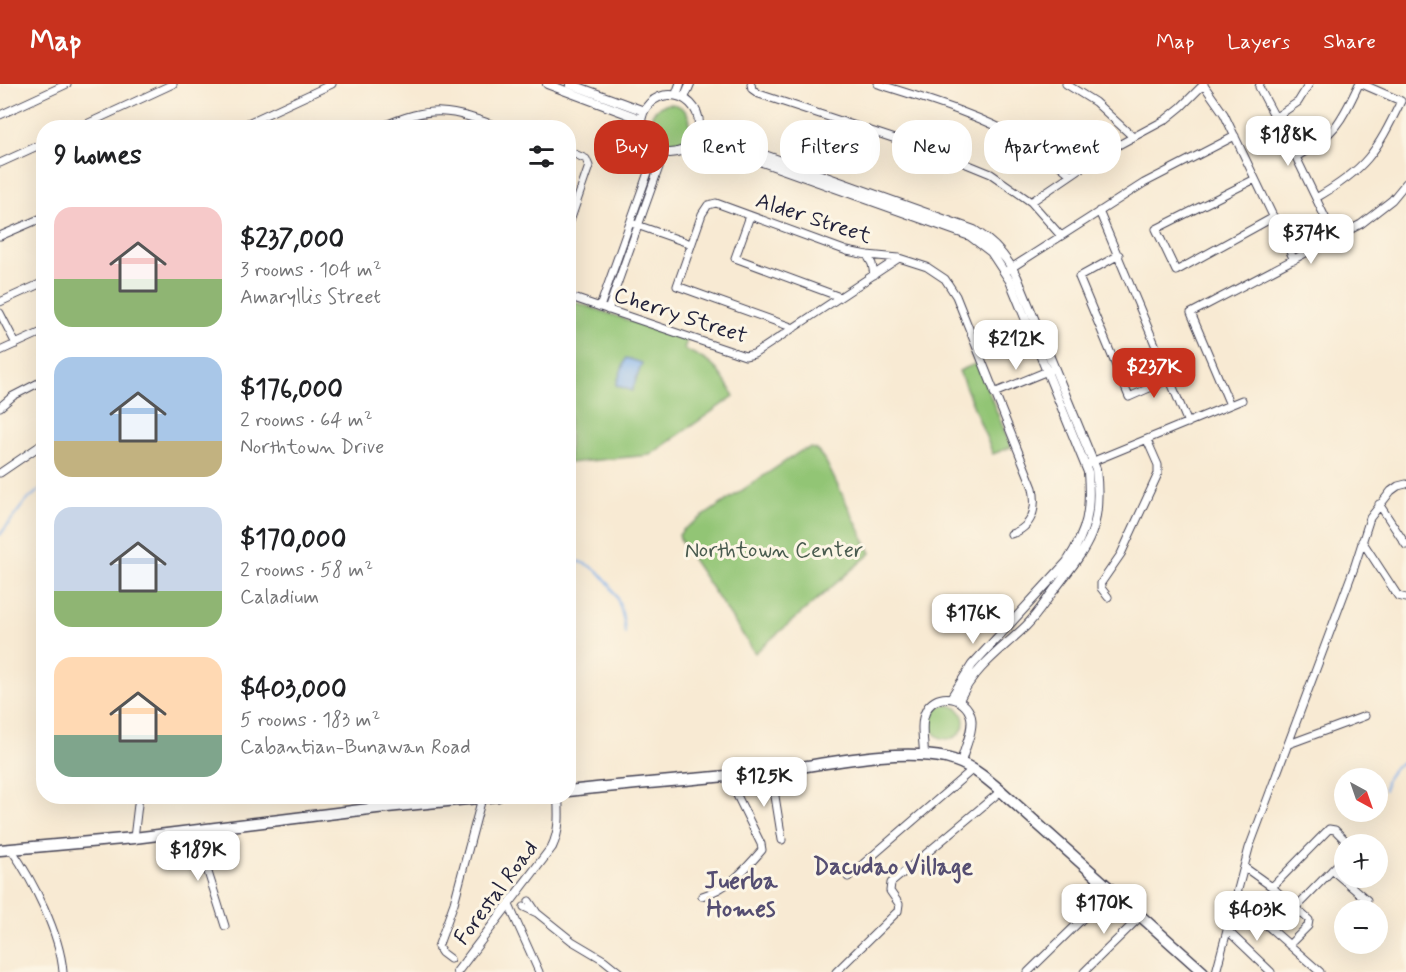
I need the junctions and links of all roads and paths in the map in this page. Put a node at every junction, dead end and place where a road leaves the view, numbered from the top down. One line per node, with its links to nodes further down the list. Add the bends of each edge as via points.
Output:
1 (67, 84): 16 (street)
2 (173, 84): 19 (street)
3 (332, 84): 20 (street)
4 (547, 84): 17 (street)
5 (570, 84): 17 (street)
6 (680, 84): 15 (street)
7 (690, 84): 15 (street)
8 (878, 84): 25 (street)
9 (1066, 84): 27 (street, via 1095,102)
10 (1204, 84): 26 (street); 27 (street, via 1165,120)
11 (1260, 84): 18 (street)
12 (1309, 84): 18 (street, via 1298,102)
13 (1361, 84): 31 (street, via 1338,125 1323,141); 38 (street, via 1401,101 1385,136 1365,163)
14 (751, 87): 39 (street, via 759,94 991,174)
15 (680, 97): 17 (street, via 657,98); 24 (street, via 696,110)
16 (0, 115)
17 (642, 115): 23 (street)
18 (1276, 117): 31 (street)
19 (95, 120)
20 (253, 120)
21 (399, 120): 22 (street, via 444,111)
22 (480, 120)
23 (642, 120)
24 (699, 120)
25 (984, 122)
26 (1235, 136): 36 (street); 41 (street)
27 (1132, 137): 28 (street)
28 (1121, 144)
29 (36, 148): 33 (street)
30 (576, 154): 40 (street, via 589,166)
31 (1296, 157): 38 (street)
32 (768, 161): 54 (street, via 970,236)
33 (0, 163)
34 (652, 174): 45 (street)
35 (1070, 174): 39 (street)
36 (1255, 179): 43 (street); 43 (street, via 1156,229 1176,271)
37 (1406, 183): 48 (street, via 1378,212)
38 (1316, 198): 48 (street)
39 (1031, 202): 47 (street)
40 (576, 204)
41 (1099, 211): 47 (street); 51 (street)
42 (750, 216): 49 (street, Alder Street, via 716,203 708,205); 50 (street, Alder Street); 57 (street, via 735,258)
43 (1274, 217): 53 (street)
44 (36, 220): 46 (street)
45 (634, 224): 49 (street); 60 (street)
46 (0, 236)
47 (1060, 236): 54 (street)
48 (1335, 238): 53 (street)
49 (691, 244): 62 (street, via 677,286)
50 (867, 255): 52 (street, Alder Street); 55 (street)
51 (1119, 255): 67 (street); 67 (street, via 1079,277 1107,347 1129,397)
52 (899, 258): 55 (street, Cherry Street); 69 (street, Alder Street, via 937,273 951,287)
53 (1294, 260): 71 (street, via 1191,314)
54 (1009, 269): 66 (street)
55 (874, 275): 57 (street, Cherry Street)
56 (36, 286): 59 (street)
57 (840, 297): 62 (street, Cherry Street)
58 (576, 299): 60 (street, Cherry Street)
59 (0, 302)
60 (604, 308): 62 (street, Cherry Street, via 745,356)
61 (0, 313): 64 (street)
62 (794, 328)
63 (36, 335): 64 (street)
64 (16, 344): 65 (street)
65 (0, 351)
66 (1051, 370): 69 (street); 76 (street)
67 (1170, 379): 73 (street)
68 (36, 384): 72 (street)
69 (994, 393): 80 (street, Alder Street, via 1035,499 1028,525)
70 (1242, 400): 71 (street)
71 (1230, 405): 73 (street)
72 (0, 407)
73 (1188, 423): 74 (street)
74 (1147, 440): 76 (street); 83 (street, via 1158,474 1121,554 1101,583)
75 (36, 448): 77 (street)
76 (1088, 463): 85 (street, via 1088,517 1078,545 967,677)
77 (0, 473)
78 (1406, 484): 79 (street, via 1391,491)
79 (1379, 504): 81 (street); 82 (street)
80 (1011, 534)
81 (1362, 541): 84 (street, via 1398,596); 87 (street)
82 (1406, 545)
83 (1108, 597)
84 (1406, 598)
85 (955, 699): 88 (street, via 934,701 926,710); 89 (street, via 969,711 972,721)
86 (1365, 716): 87 (street)
87 (1289, 744): 104 (street)
88 (924, 755): 89 (main road); 91 (main road)
89 (961, 763): 90 (main road)
90 (973, 769): 94 (main road); 106 (street)
91 (771, 771): 92 (main road); 102 (street)
92 (727, 775): 93 (main road); 109 (street, via 762,850 736,879)
93 (576, 790)
94 (1001, 790): 108 (main road); 124 (street, via 891,883 898,910)
95 (138, 804): 101 (street)
96 (419, 804): 99 (main road)
97 (480, 804): 118 (street, via 438,946)
98 (558, 804): 112 (street, Forestal Road, via 557,836)
99 (195, 831): 101 (main road); 115 (street)
100 (1339, 834): 107 (street, via 1329,829)
101 (134, 838): 103 (main road)
102 (782, 840)
103 (6, 849): 120 (street, via 28,873 62,957)
104 (1244, 867): 107 (street); 110 (street)
105 (1332, 870): 111 (street); 113 (street)
106 (848, 877)
107 (1272, 887): 113 (street)
108 (1112, 890): 114 (main road); 125 (street)
109 (702, 896)
110 (1236, 897): 116 (street); 117 (street)
111 (1367, 900)
112 (520, 901): 121 (street, Forestal Road); 122 (street); 123 (street)
113 (1295, 908): 117 (street, via 1310,924)
114 (1141, 916): 119 (main road); 126 (street)
115 (225, 926)
116 (1227, 930): 127 (street); 128 (street)
117 (1289, 945): 129 (street)
118 (450, 959)
119 (1197, 970)
120 (63, 972)
121 (457, 972)
122 (539, 972)
123 (619, 972)
124 (836, 972)
125 (1028, 972)
126 (1084, 972)
127 (1216, 972)
128 (1271, 972)
129 (1320, 972)

